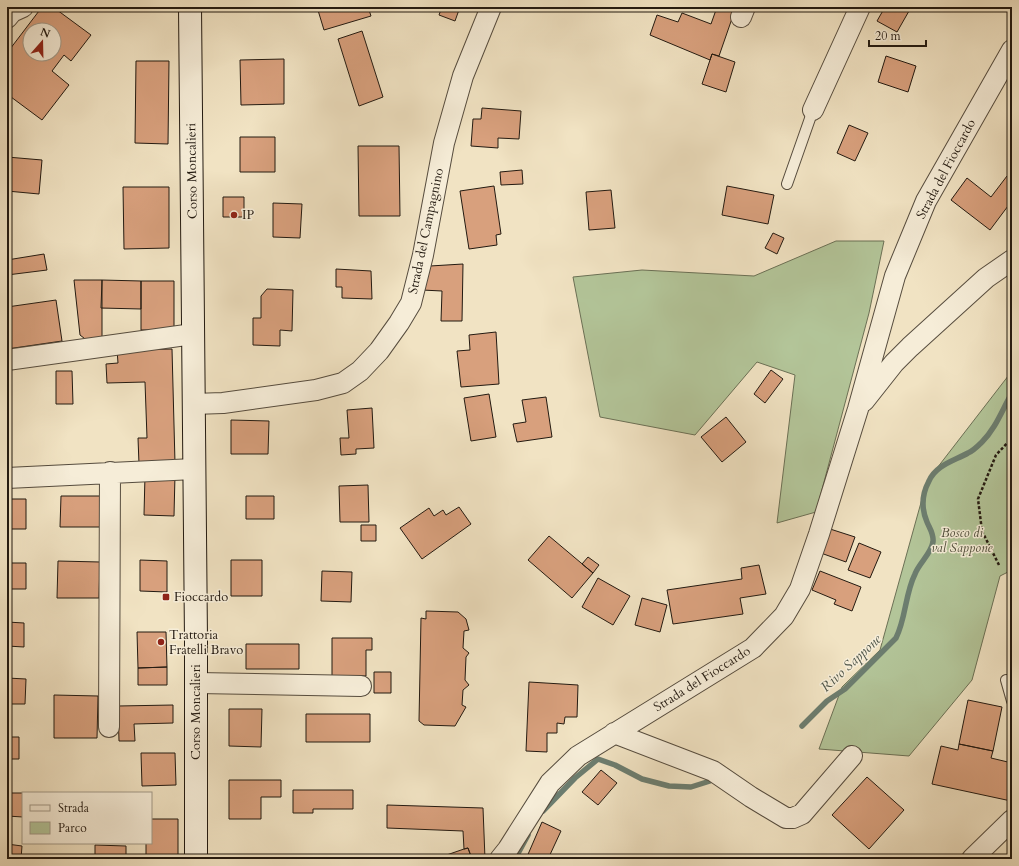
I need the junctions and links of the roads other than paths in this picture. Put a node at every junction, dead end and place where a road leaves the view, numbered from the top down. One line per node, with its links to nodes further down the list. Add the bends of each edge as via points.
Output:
1 (22, 7): 5 (street)
2 (190, 7): 10 (main road, Corso Moncalieri)
3 (491, 7): 12 (street, Strada del Campagnino, via 463,76 444,143 423,255 411,302 379,351 360,371 343,383 222,403)
4 (860, 7): 7 (street)
5 (7, 18)
6 (1012, 50): 13 (street, Strada del Fioccardo, via 926,201 895,276)
7 (813, 110): 8 (lane)
8 (787, 184)
9 (1012, 260): 13 (street, Strada del Fioccardo, via 986,278 910,347)
10 (193, 334): 11 (street); 12 (main road, Corso Moncalieri)
11 (7, 360)
12 (193, 404): 14 (main road, Corso Moncalieri)
13 (858, 409): 22 (street, Strada del Fioccardo, via 800,589 784,616 753,648)
14 (194, 469): 15 (street); 18 (main road, Corso Moncalieri)
15 (110, 472): 16 (street); 21 (street)
16 (7, 478)
17 (1006, 680): 20 (lane)
18 (196, 683): 19 (street); 25 (main road, Corso Moncalieri)
19 (361, 686)
20 (1012, 700)
21 (109, 727)
22 (614, 733): 23 (street, via 713,771 786,818 802,814); 26 (street, Strada del Fioccardo, via 578,756 550,783)
23 (852, 756)
24 (1012, 820): 27 (street)
25 (196, 859)
26 (500, 859)
27 (972, 859)

